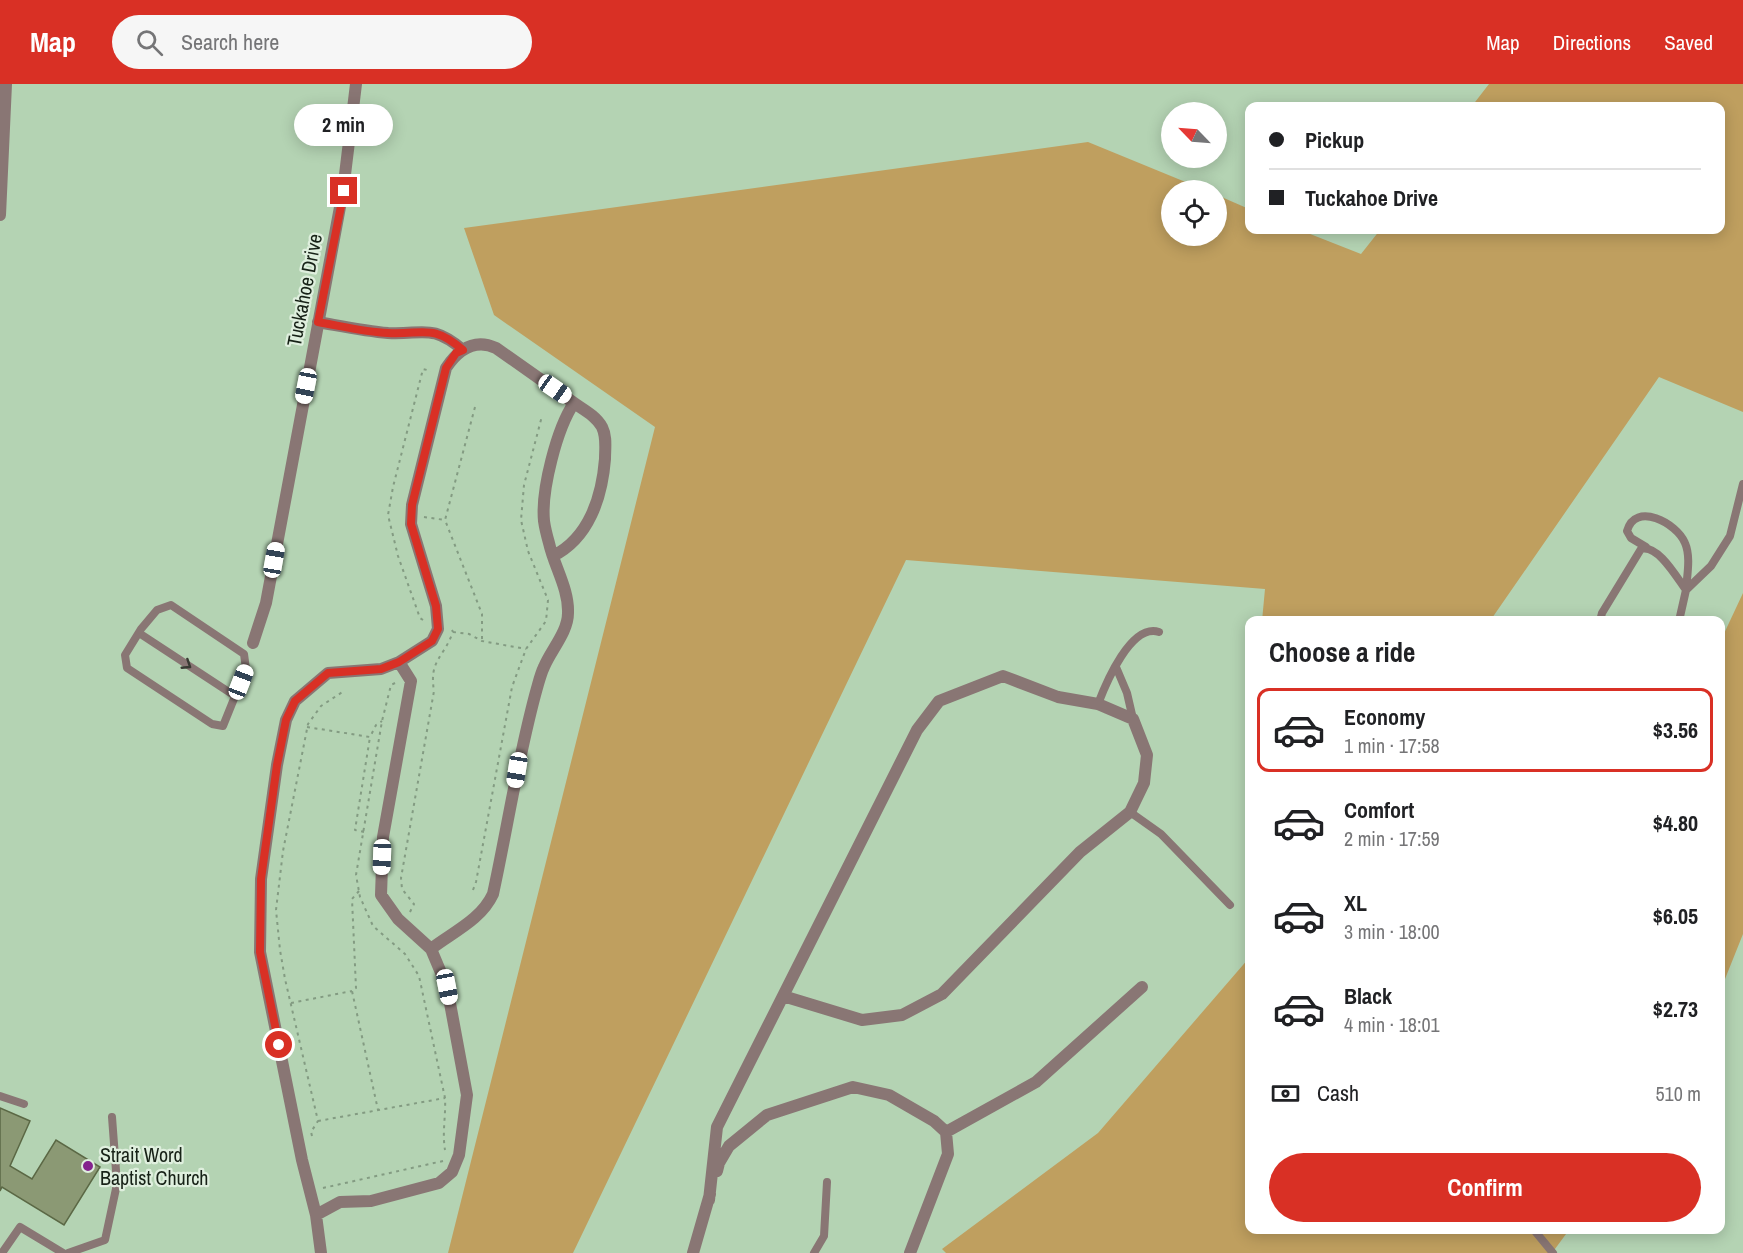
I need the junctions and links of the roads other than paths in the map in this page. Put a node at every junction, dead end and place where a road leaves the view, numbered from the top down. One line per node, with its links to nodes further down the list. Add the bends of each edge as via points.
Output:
1 (6, 84): 3 (street)
2 (356, 84): 4 (street, Tuckahoe Drive, via 344,191)
3 (0, 215)
4 (318, 322): 5 (street, via 389,333 428,330 452,340); 15 (street, Tuckahoe Drive, via 266,603)
5 (463, 350): 6 (street, via 486,343); 17 (street, via 456,353 446,368 412,505 411,524 436,606 438,629 432,641)
6 (574, 403): 9 (street, via 565,417 546,489 544,520); 9 (street, via 602,427 606,440 604,475 593,513 583,531 567,549)
7 (1743, 484): 10 (lane, via 1730,536 1711,566)
8 (1646, 547): 10 (lane, via 1663,559); 10 (lane, via 1627,531 1636,517 1659,519 1675,530 1684,541 1688,556); 11 (lane, via 1632,562)
9 (553, 556): 24 (street, via 568,615 543,668 529,716 493,894 479,915)
10 (1686, 590): 12 (lane)
11 (1601, 616)
12 (1680, 616)
13 (1159, 632): 18 (lane, via 1142,633)
14 (139, 633): 16 (lane, via 157,610 171,604); 19 (lane, one-way to 19); 19 (lane, via 125,655 127,668 212,724 223,726)
15 (253, 643): 16 (lane)
16 (244, 654): 19 (lane, via 246,669)
17 (399, 662): 24 (street, via 411,681 382,837 381,895 398,919); 33 (street, via 381,669 328,673 295,701 286,720 277,765 261,879 260,952)
18 (1116, 667): 20 (lane); 21 (lane)
19 (235, 696)
20 (1098, 704): 21 (street); 26 (street, via 1058,697 1003,676 939,701 916,730)
21 (1133, 719): 22 (street, via 1147,755 1144,783)
22 (1130, 812): 23 (lane, via 1161,834); 26 (street, via 1080,852 942,994 902,1015 862,1020)
23 (1230, 905)
24 (431, 949): 33 (street, via 447,987 467,1095 459,1155 452,1172 439,1183 371,1201 340,1202)
25 (1142, 987): 30 (street, via 1036,1082)
26 (783, 996): 32 (street, via 717,1127)
27 (0, 1096): 28 (lane)
28 (24, 1104)
29 (112, 1117): 36 (lane, via 117,1184 105,1240)
30 (946, 1132): 32 (street, via 888,1095 853,1087 767,1115 729,1146 719,1163); 40 (street, via 948,1154)
31 (827, 1182): 39 (lane, via 824,1236)
32 (709, 1200): 38 (street)
33 (316, 1215): 37 (street)
34 (1537, 1234): 41 (lane)
35 (2, 1253): 36 (lane, via 20,1227)
36 (65, 1253)
37 (321, 1253)
38 (693, 1253)
39 (814, 1253)
40 (910, 1253)
41 (1553, 1253)

